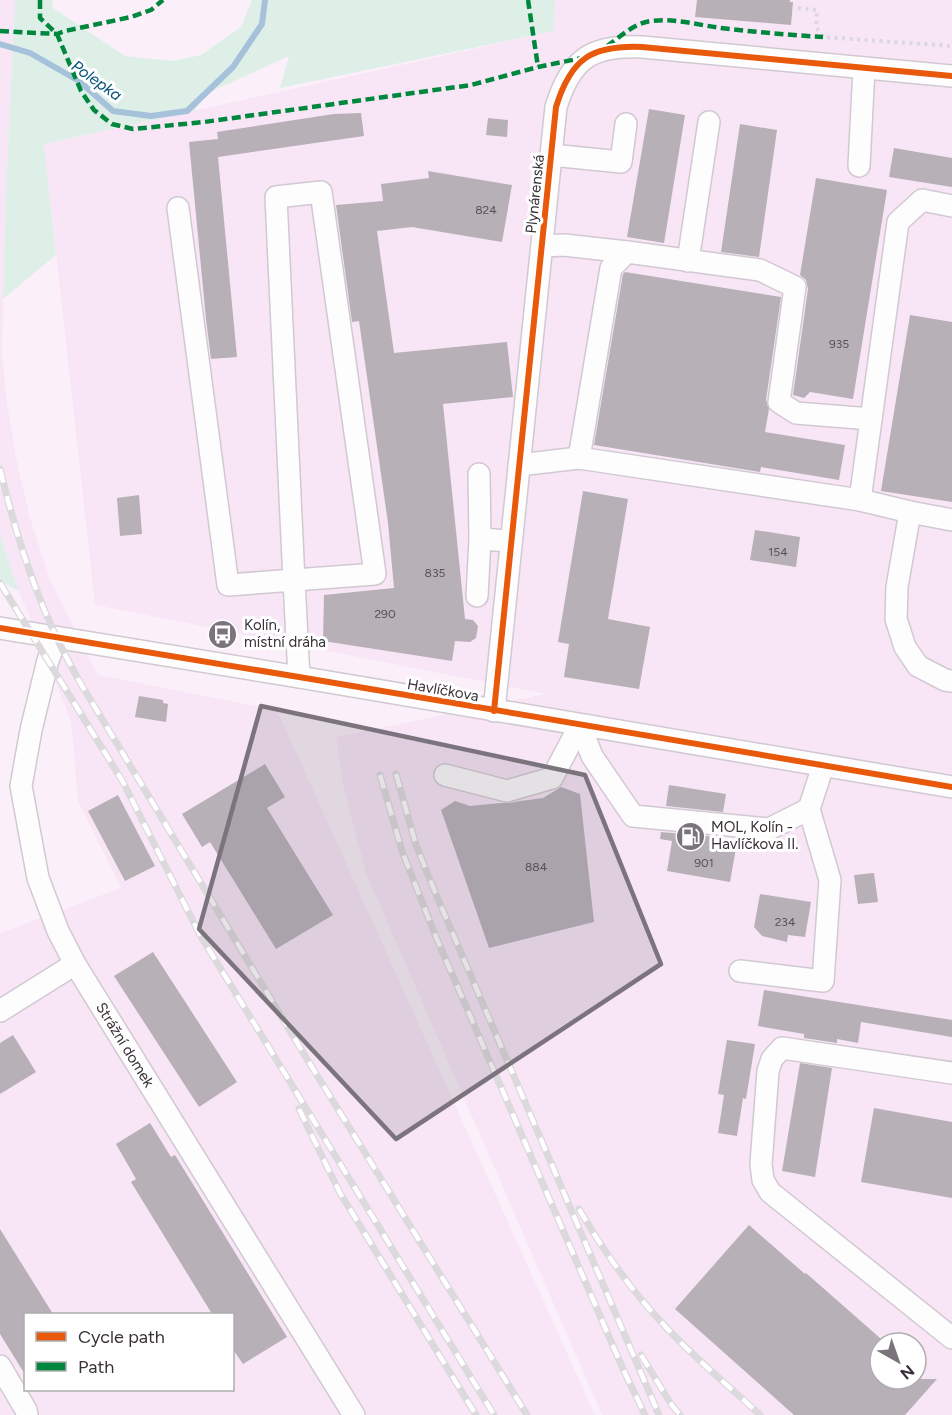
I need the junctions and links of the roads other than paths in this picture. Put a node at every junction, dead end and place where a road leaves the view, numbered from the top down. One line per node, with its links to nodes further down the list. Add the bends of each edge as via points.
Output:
1 (864, 68): 2 (street, Plynárenská); 5 (street, Plynárenská, via 642,47 603,49 585,58 562,87); 6 (street)
2 (952, 76)
3 (709, 123): 11 (street)
4 (626, 124): 5 (street, via 621,162)
5 (551, 155): 9 (street, Plynárenská)
6 (859, 166)
7 (952, 206): 12 (street, via 922,200 898,222)
8 (178, 208): 21 (street, via 228,585)
9 (542, 246): 10 (street); 14 (street, Plynárenská)
10 (627, 252): 11 (street); 13 (street, via 612,268)
11 (688, 261): 12 (street, via 760,270 795,286 779,402 796,413)
12 (871, 419): 16 (street)
13 (579, 459): 14 (street); 16 (street)
14 (519, 465): 20 (street, Plynárenská)
15 (479, 474): 19 (street)
16 (860, 500): 17 (street)
17 (910, 512): 18 (street); 26 (street, via 897,587 896,619 905,647 918,666)
18 (952, 519)
19 (480, 539): 20 (street); 22 (street)
20 (512, 542): 27 (street, Plynárenská)
21 (294, 581): 21 (street, via 375,574 321,192 276,197); 25 (street)
22 (477, 596)
23 (2, 628): 24 (street, Havlíčkova)
24 (57, 638): 25 (street, Havlíčkova); 33 (street, Strážní domek, via 48,660 21,786 38,878)
25 (299, 677): 27 (street, Havlíčkova)
26 (952, 681)
27 (494, 711): 28 (street, Havlíčkova)
28 (580, 725): 29 (street, Havlíčkova); 30 (street, via 552,778 507,790); 32 (street, via 592,756 633,816 769,829)
29 (823, 766): 31 (street, Havlíčkova); 32 (street)
30 (445, 775)
31 (952, 787)
32 (809, 809): 34 (street, via 830,880 823,981)
33 (75, 964): 35 (street); 40 (street, Strážní domek)
34 (740, 971)
35 (0, 1011)
36 (952, 1073): 37 (street, via 782,1048 768,1071 761,1164 770,1192)
37 (952, 1338)
38 (0, 1366): 39 (street)
39 (27, 1415)
40 (354, 1415)

